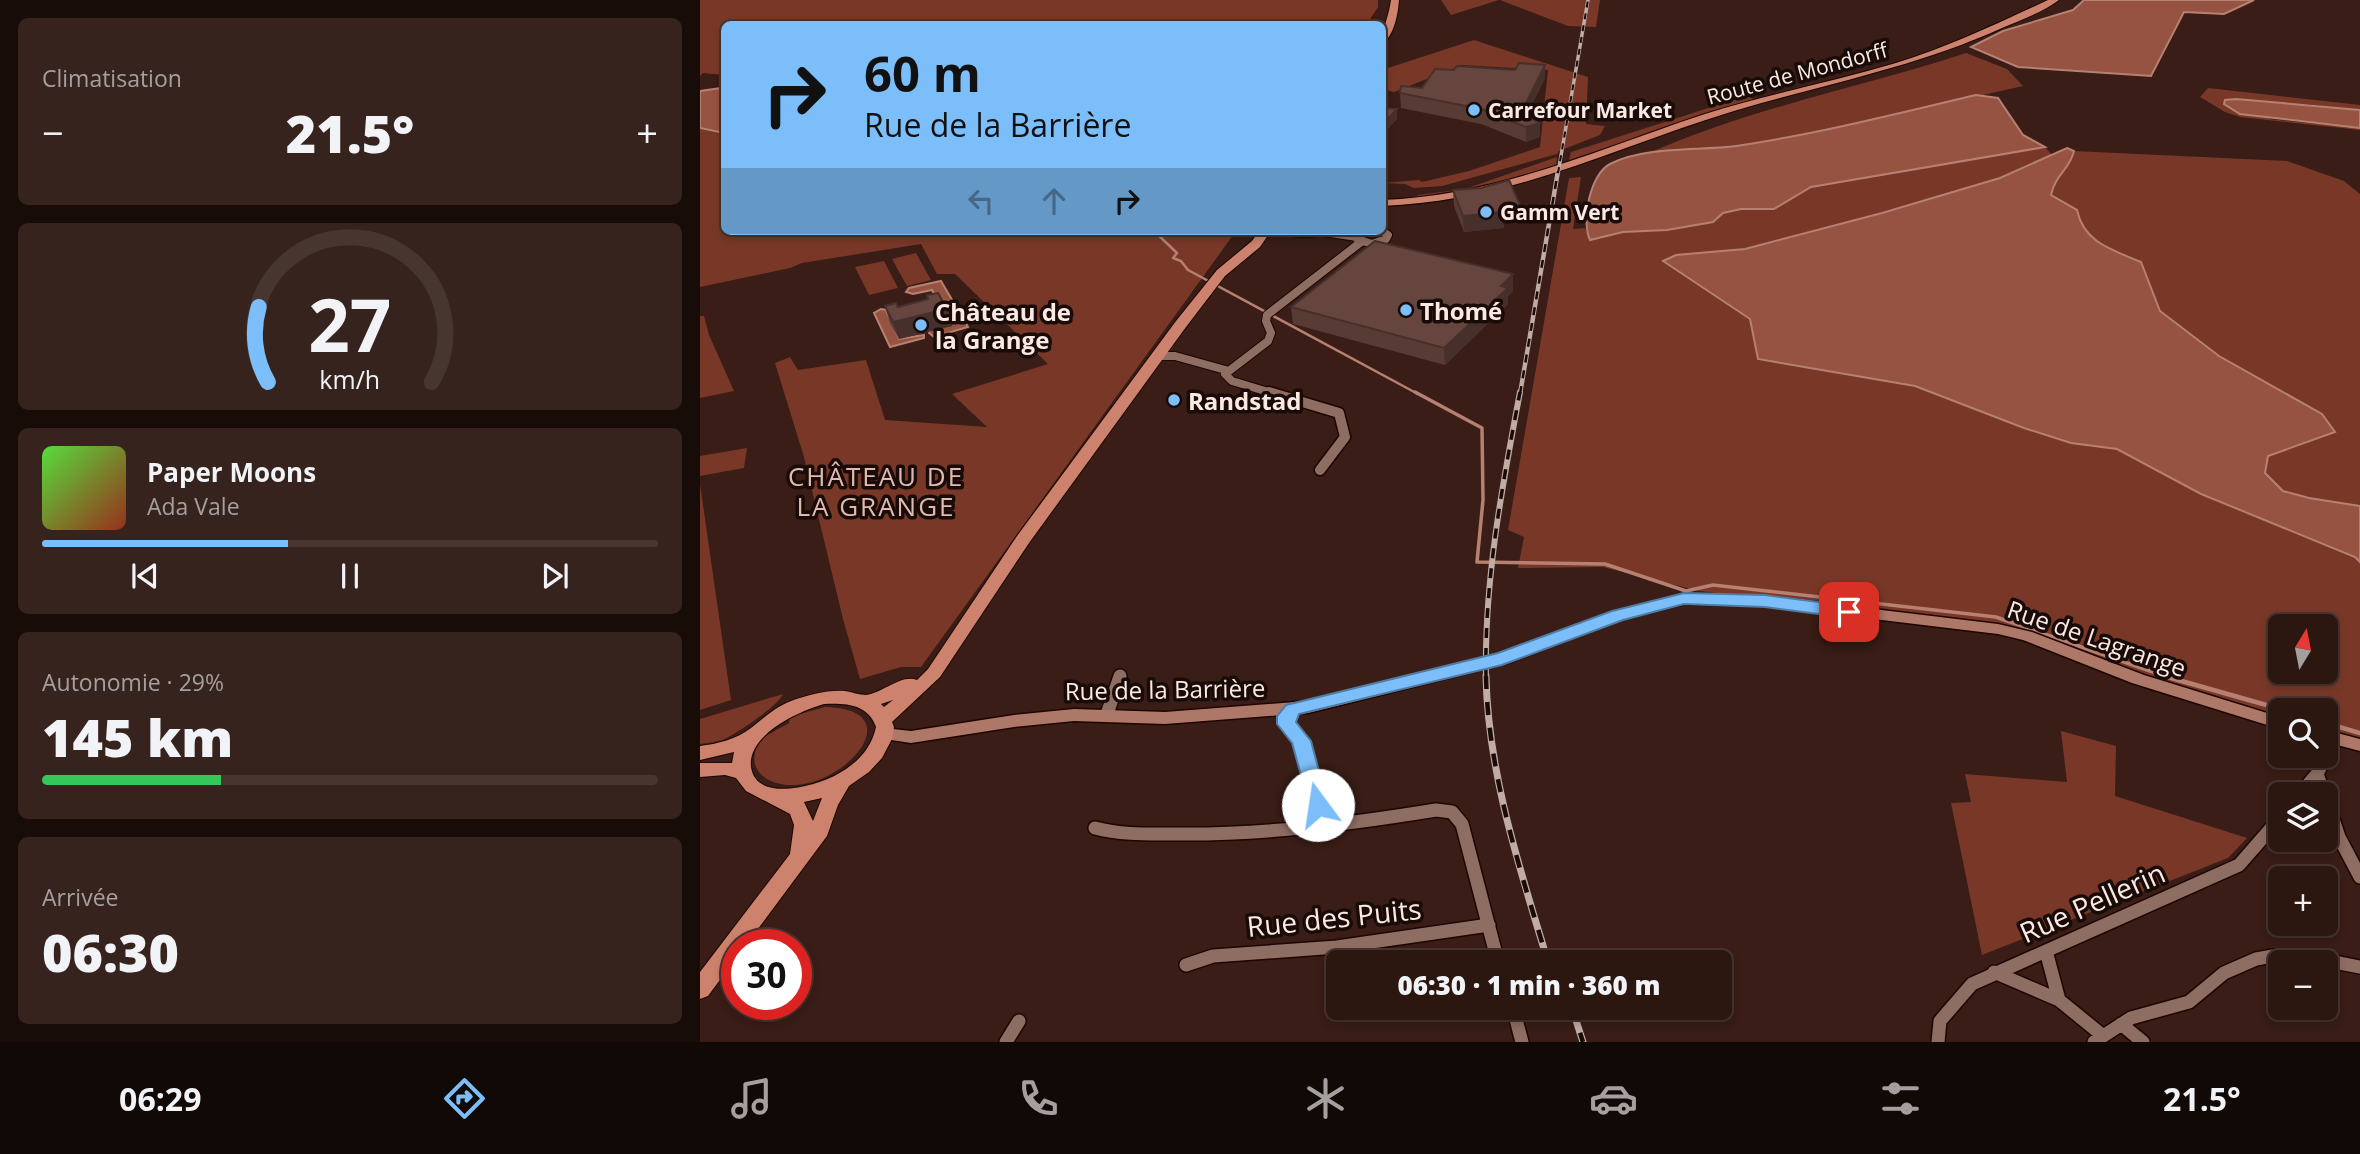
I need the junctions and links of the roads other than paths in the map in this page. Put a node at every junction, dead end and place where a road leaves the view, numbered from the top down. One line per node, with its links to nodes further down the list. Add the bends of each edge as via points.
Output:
1 (1395, 0): 3 (main road)
2 (2055, 0): 4 (main road, Route de Mondorff, via 1934,53 1719,113 1503,187 1439,200)
3 (1386, 33)
4 (1386, 204)
5 (1386, 234): 9 (street, via 1384,241 1372,244)
6 (1262, 235): 10 (main road)
7 (1276, 235): 10 (main road)
8 (1360, 235): 12 (street, via 1267,315 1268,341)
9 (1362, 235)
10 (1256, 244): 11 (main road, via 1221,274)
11 (1158, 356): 12 (street, via 1175,356); 15 (main road)
12 (1227, 373): 13 (street, via 1232,381 1339,412 1345,437)
13 (1320, 470)
14 (1527, 650): 18 (street, Rue de la Barrière); 20 (street, Rue de Lagrange, via 1619,615 1684,599 1765,601 1998,629)
15 (944, 655): 17 (main road, via 916,681); 21 (main road, via 925,684 897,704)
16 (1120, 676): 19 (street)
17 (864, 702): 21 (main road, via 877,709); 22 (main road, via 837,697 804,703 775,717)
18 (1292, 709): 19 (street, Rue de la Barrière, via 1165,718); 34 (street, via 1286,724 1301,741)
19 (1107, 714): 21 (street, Rue de la Barrière, via 1040,717 911,737)
20 (2268, 719)
21 (883, 727): 30 (main road, via 875,755)
22 (754, 735): 25 (main road, via 722,750); 28 (main road, via 742,757)
23 (2338, 740): 24 (street)
24 (2360, 745)
25 (700, 753)
26 (2321, 768): 29 (street)
27 (700, 770): 28 (main road, via 725,768)
28 (742, 773): 33 (main road, via 751,785)
29 (2318, 774): 31 (street); 32 (street)
30 (841, 782): 33 (main road, via 805,794); 39 (main road, via 820,830)
31 (2311, 782)
32 (2321, 782)
33 (776, 795): 39 (main road, via 799,809 804,832)
34 (1323, 826): 35 (street, via 1180,835); 41 (street, via 1436,810 1457,814)
35 (1096, 828)
36 (2268, 832): 43 (street, Rue Pellerin, via 2239,865)
37 (2338, 834): 38 (street)
38 (2339, 837): 40 (street)
39 (798, 859): 45 (main road)
40 (2360, 877)
41 (1489, 925): 42 (street); 44 (street, Rue des Puits, via 1338,947 1213,956)
42 (1495, 950)
43 (2046, 951): 47 (street, Rue Pellerin); 49 (street)
44 (1186, 965)
45 (707, 969): 48 (main road)
46 (2360, 969): 52 (street, via 2306,956 2261,958 2225,972 2183,1005)
47 (1994, 972): 49 (street); 56 (street, Rue Pellerin, via 1972,984 1940,1021)
48 (700, 989)
49 (2059, 1000): 53 (street)
50 (1019, 1020): 54 (street)
51 (1516, 1020): 55 (street)
52 (2121, 1024): 53 (street); 57 (street)
53 (2098, 1038)
54 (1006, 1042)
55 (1522, 1042)
56 (1938, 1042)
57 (2143, 1042)

